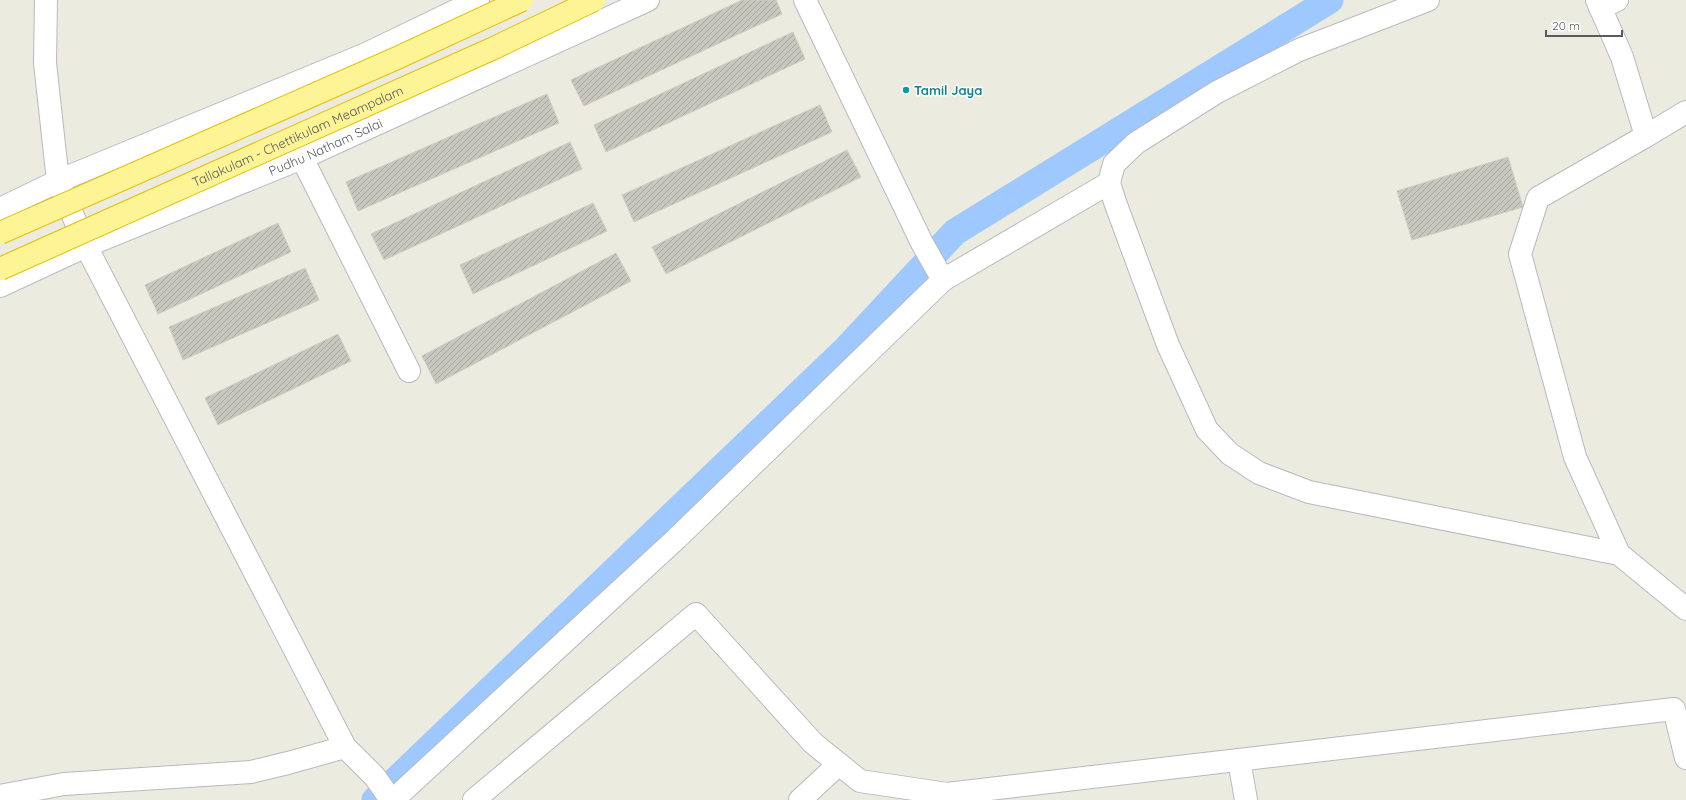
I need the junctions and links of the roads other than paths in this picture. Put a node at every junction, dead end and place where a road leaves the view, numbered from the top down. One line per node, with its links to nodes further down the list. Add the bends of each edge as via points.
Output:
1 (46, 0): 12 (street, via 45,63)
2 (478, 0): 12 (street, via 366,54)
3 (522, 0): 15 (highway, bridge, via 390,62)
4 (594, 0): 17 (highway, Tallakulam - Chettikulam Meampalam, bridge, via 494,48)
5 (648, 0): 11 (street, Pudhu Natham Salai)
6 (805, 0): 18 (street)
7 (1428, 0): 13 (street, via 1299,50 1217,92 1136,143 1114,164)
8 (1604, 3): 10 (street)
9 (1686, 112): 10 (street)
10 (1646, 136): 21 (street, via 1538,198 1520,254 1575,456)
11 (302, 158): 16 (street, Pudhu Natham Salai); 20 (street)
12 (58, 181): 14 (street); 16 (street)
13 (1109, 183): 18 (street); 21 (street, via 1168,346 1207,430 1230,454 1259,473 1309,492)
14 (0, 209)
15 (0, 233)
16 (86, 246): 19 (street, Pudhu Natham Salai); 23 (street)
17 (0, 269)
18 (939, 274): 28 (street, via 677,538)
19 (0, 286)
20 (409, 371)
21 (1619, 554): 22 (street)
22 (1686, 609)
23 (345, 747): 27 (street, via 251,772 64,784); 28 (street, via 375,777)
24 (1686, 758): 25 (street, via 1674,709)
25 (1239, 760): 26 (street, via 947,794 860,781); 31 (street)
26 (839, 764): 29 (street, via 812,743 696,614); 30 (street)
27 (0, 796)
28 (392, 800)
29 (474, 800)
30 (800, 800)
31 (1246, 800)

